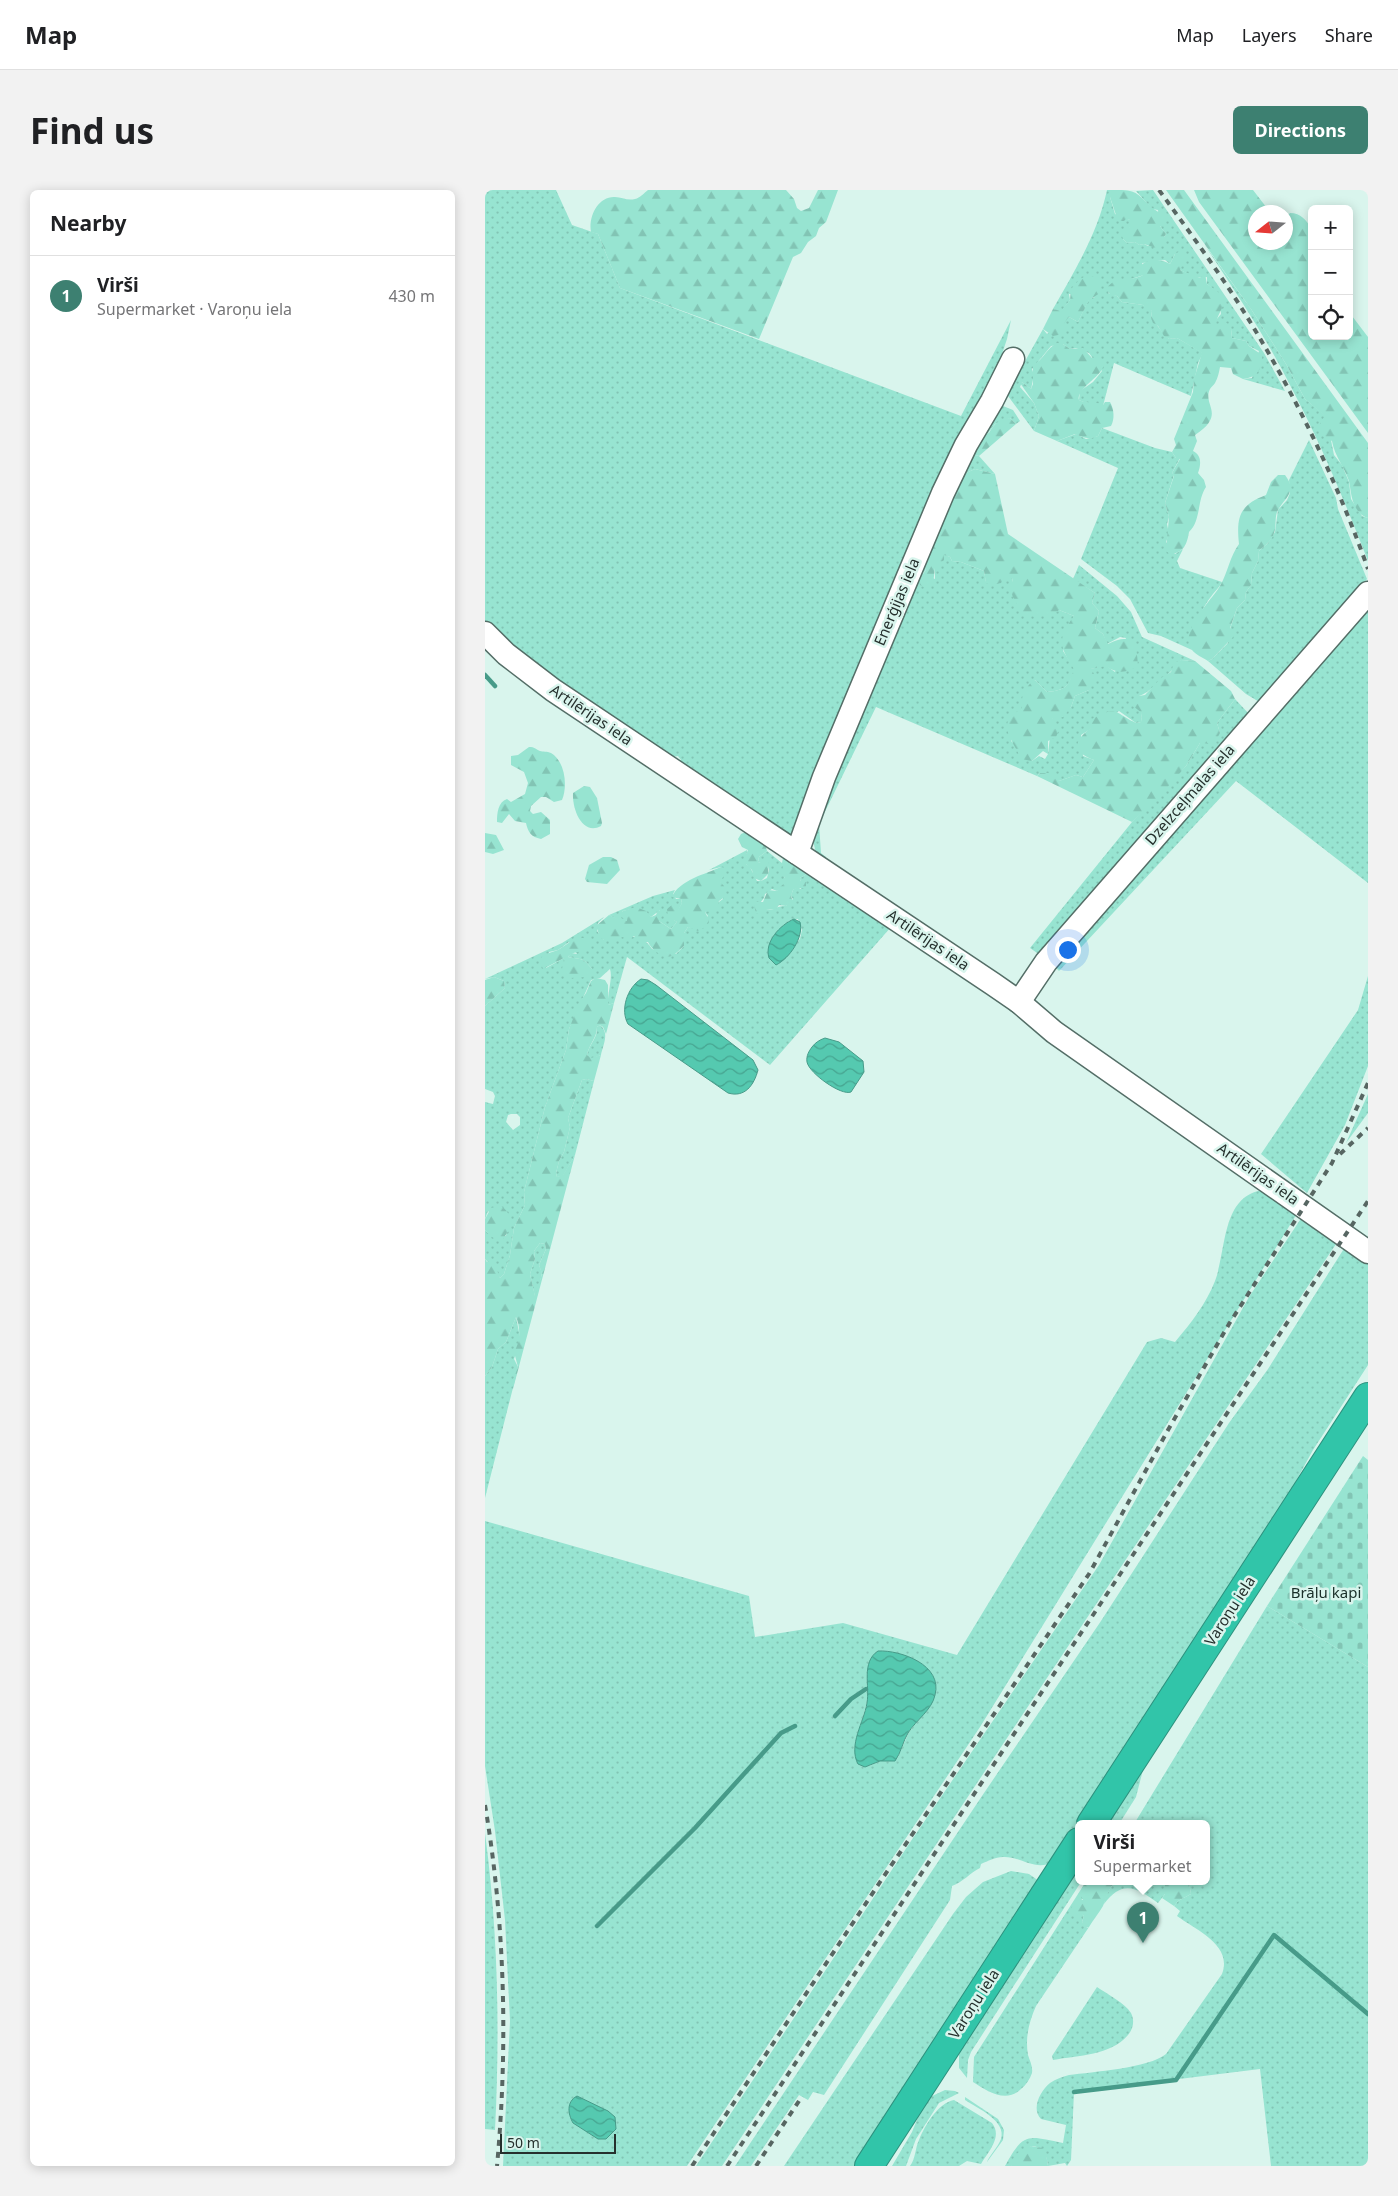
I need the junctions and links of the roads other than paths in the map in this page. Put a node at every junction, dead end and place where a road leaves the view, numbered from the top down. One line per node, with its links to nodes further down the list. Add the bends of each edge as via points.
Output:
1 (1013, 359): 4 (street, Enerģijas iela, via 943,493 824,776)
2 (1368, 593): 5 (street, Dzelzceļmalas iela, via 1046,962)
3 (485, 633): 4 (street, Artilērijas iela, via 506,654 553,690)
4 (797, 853): 5 (street, Artilērijas iela)
5 (1019, 1002): 6 (street, Artilērijas iela, via 1054,1032)
6 (1368, 1252)
7 (1368, 1397): 8 (highway, Varoņu iela)
8 (1094, 1820)
9 (1075, 1848): 10 (highway, Varoņu iela)
10 (869, 2166)

